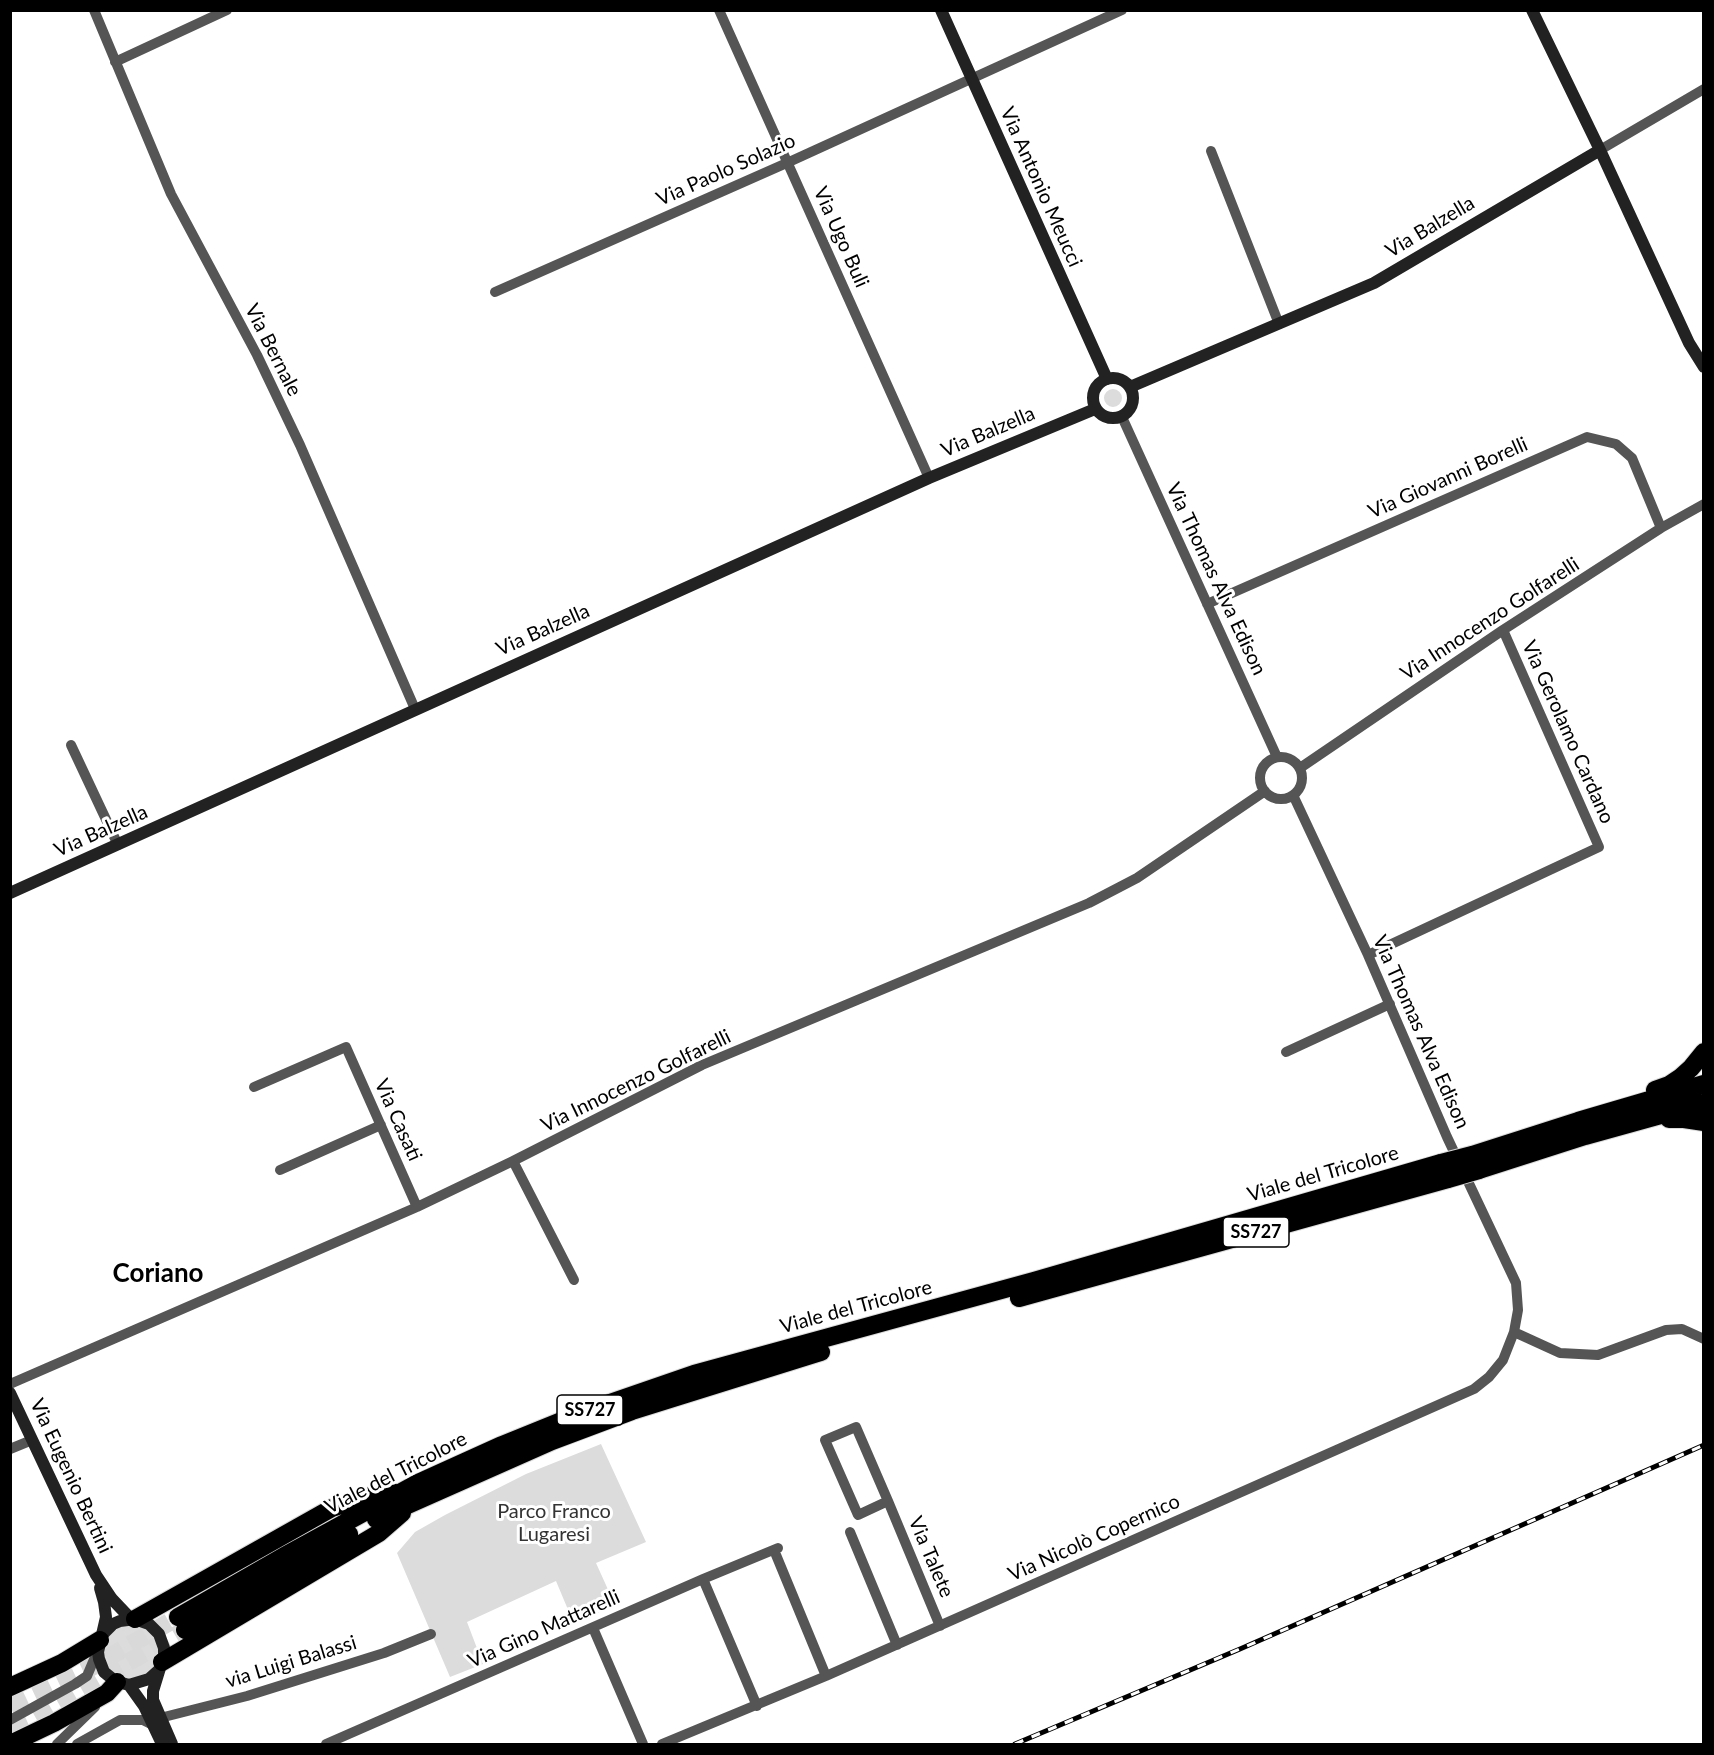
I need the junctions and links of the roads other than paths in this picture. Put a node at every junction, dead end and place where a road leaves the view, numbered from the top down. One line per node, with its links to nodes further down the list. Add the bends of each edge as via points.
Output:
1 (94, 10): 7 (street, Via Bernale)
2 (227, 10): 7 (street)
3 (719, 10): 12 (street, Via Ugo Buli)
4 (941, 10): 8 (street, Via Antonio Meucci)
5 (1122, 10): 8 (street, Via Paolo Solazio)
6 (1532, 10): 10 (street)
7 (115, 62): 25 (street, Via Bernale, via 171,194 295,435)
8 (972, 80): 12 (street, Via Paolo Solazio); 16 (street, Via Antonio Meucci)
9 (1704, 88): 10 (street, Via Balzella)
10 (1600, 150): 14 (street, Via Balzella, via 1374,283); 15 (street, via 1689,343)
11 (1211, 151): 14 (street)
12 (789, 162): 13 (street, Via Paolo Solazio); 20 (street, Via Ugo Buli)
13 (495, 292)
14 (1279, 324): 17 (street, Via Balzella)
15 (1704, 367)
16 (1107, 379): 17 (street, via 1120,379); 18 (street, via 1094,391)
17 (1130, 387): 19 (street, via 1131,407)
18 (1095, 409): 19 (street, via 1104,417); 20 (street, Via Balzella)
19 (1122, 417): 23 (street, Via Thomas Alva Edison)
20 (929, 478): 25 (street, Via Balzella)
21 (1704, 504): 22 (street, Via Innocenzo Golfarelli)
22 (1662, 528): 23 (street, Via Giovanni Borelli, via 1632,458 1616,444 1587,437); 24 (street, Via Innocenzo Golfarelli)
23 (1207, 604): 27 (street, Via Thomas Alva Edison)
24 (1503, 630): 28 (street, Via Innocenzo Golfarelli); 33 (street, Via Gerolamo Cardano, via 1599,847)
25 (415, 709): 31 (street, Via Balzella)
26 (71, 745): 31 (street)
27 (1277, 757): 28 (street, via 1291,759); 29 (street, via 1266,763 1260,774)
28 (1300, 768): 30 (street, via 1302,780)
29 (1265, 791): 30 (street, via 1275,798); 43 (street, Via Innocenzo Golfarelli, via 1137,878 1089,903 702,1065)
30 (1293, 795): 33 (street, Via Thomas Alva Edison)
31 (118, 845): 32 (street, Via Balzella)
32 (10, 893)
33 (1368, 955): 34 (street, Via Thomas Alva Edison)
34 (1390, 1004): 35 (street); 47 (street, Via Thomas Alva Edison)
35 (1286, 1052)
36 (1704, 1052): 42 (highway, via 1669,1085 1607,1105)
37 (1704, 1084): 42 (highway)
38 (254, 1087): 41 (street, Via Casati, via 346,1047)
39 (1704, 1103): 42 (highway)
40 (1704, 1122): 42 (highway, via 1669,1119 1618,1131)
41 (381, 1125): 44 (street); 45 (street, Via Casati)
42 (1582, 1129): 54 (highway, Viale del Tricolore / SS727, bridge, via 1035,1287 694,1374 502,1445)
43 (513, 1161): 45 (street, Via Innocenzo Golfarelli); 46 (street)
44 (280, 1170)
45 (417, 1207): 50 (street, Via Innocenzo Golfarelli)
46 (574, 1280)
47 (1516, 1283): 48 (street, Via Nicolò Copernico, via 1518,1310)
48 (1514, 1332): 49 (street, via 1560,1353 1598,1355 1666,1330 1682,1329); 61 (street, Via Nicolò Copernico, via 1503,1360 1474,1389)
49 (1704, 1339)
50 (10, 1384)
51 (10, 1393): 52 (street, Via Eugenio Bertini)
52 (32, 1440): 53 (street); 57 (street, Via Eugenio Bertini)
53 (10, 1449)
54 (418, 1491): 59 (highway, via 365,1497 332,1508); 60 (highway, Viale del Tricolore / SS727, via 286,1555); 66 (highway, via 379,1533)
55 (888, 1501): 55 (street, Via Talete, via 858,1515 825,1440 856,1427); 61 (street, Via Talete)
56 (850, 1532): 65 (street)
57 (96, 1575): 59 (street, Via Eugenio Bertini, via 112,1599); 64 (street, Via Eugenio Bertini, via 106,1617)
58 (703, 1579): 62 (street, Via Gino Mattarelli); 67 (street, Via Gino Mattarelli, via 776,1549); 70 (street)
59 (133, 1619): 64 (street, via 113,1624); 66 (street, Via Eugenio Bertini, via 149,1624 159,1634 164,1648)
60 (181, 1624)
61 (940, 1626): 65 (street, Via Nicolò Copernico)
62 (593, 1628): 78 (street, Via Gino Mattarelli); 79 (street)
63 (431, 1634): 72 (street, via Luigi Balassi, via 384,1653)
64 (101, 1640): 68 (street, Via Eugenio Bertini, via 101,1665 109,1677); 69 (highway); 71 (street, via 87,1676)
65 (897, 1645): 67 (street, Via Nicolò Copernico)
66 (161, 1666): 68 (street, via 149,1680); 72 (street, Via Eugenio Bertini, via 153,1691)
67 (826, 1676): 70 (street, Via Nicolò Copernico)
68 (123, 1684): 72 (street, Via Eugenio Bertini); 73 (highway); 74 (street)
69 (10, 1687)
70 (758, 1706): 80 (street, Via Nicolò Copernico)
71 (10, 1720)
72 (156, 1721): 75 (street, via 120,1720); 76 (street, Via Eugenio Bertini); 77 (street, Via Eugenio Bertini)
73 (10, 1744)
74 (57, 1744)
75 (77, 1744)
76 (162, 1744)
77 (172, 1744)
78 (326, 1744)
79 (643, 1744)
80 (662, 1744)

